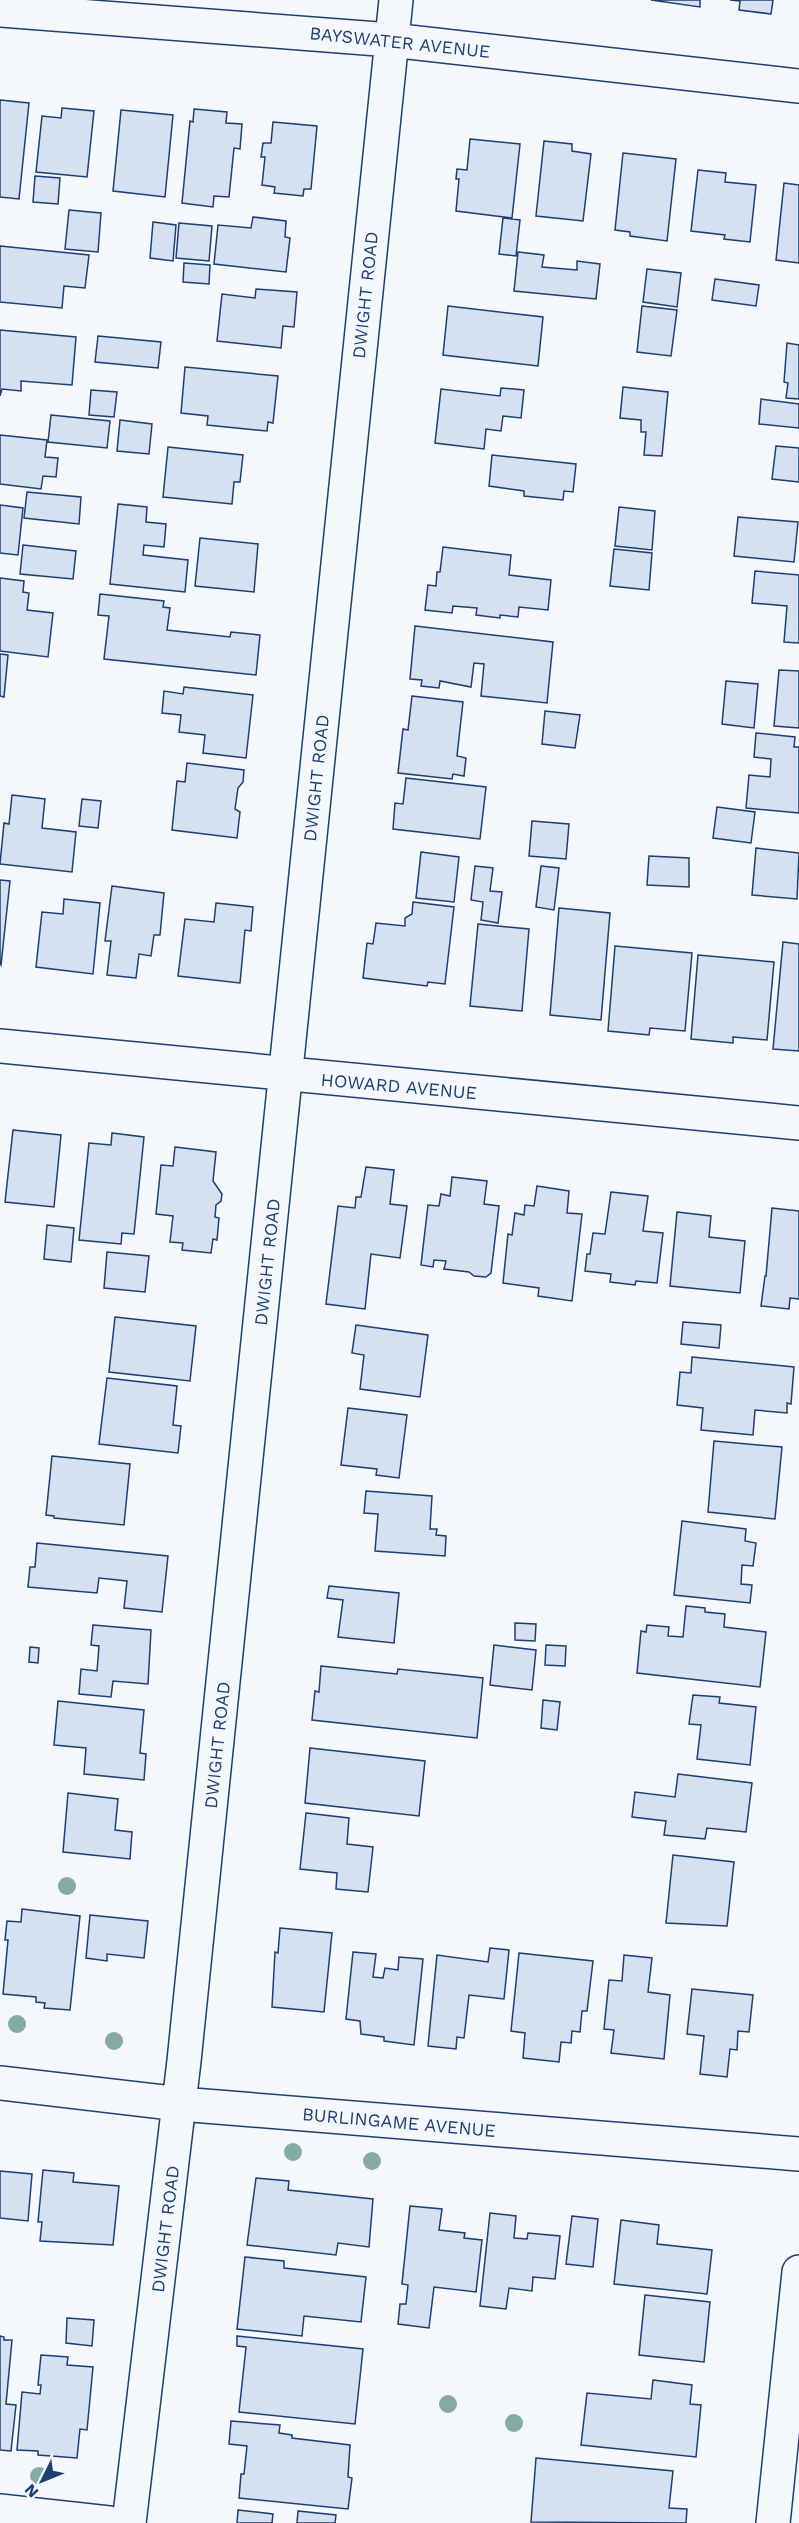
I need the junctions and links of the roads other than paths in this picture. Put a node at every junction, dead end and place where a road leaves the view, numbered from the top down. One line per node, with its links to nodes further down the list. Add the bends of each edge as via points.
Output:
1 (396, 0): 3 (street, DWIGHT ROAD)
2 (0, 10): 3 (street, BAYSWATER AVENUE)
3 (391, 40): 4 (street, BAYSWATER AVENUE); 6 (street, DWIGHT ROAD)
4 (799, 86)
5 (0, 1046): 6 (street, HOWARD AVENUE)
6 (285, 1075): 7 (street, HOWARD AVENUE); 9 (street, DWIGHT ROAD)
7 (799, 1123)
8 (0, 2083): 9 (street, BURLINGAME AVENUE)
9 (180, 2104): 10 (street, BURLINGAME AVENUE); 14 (street, DWIGHT ROAD)
10 (799, 2154)
11 (799, 2272): 15 (street)
12 (0, 2511): 13 (street)
13 (109, 2523)
14 (129, 2523)
15 (773, 2523)

